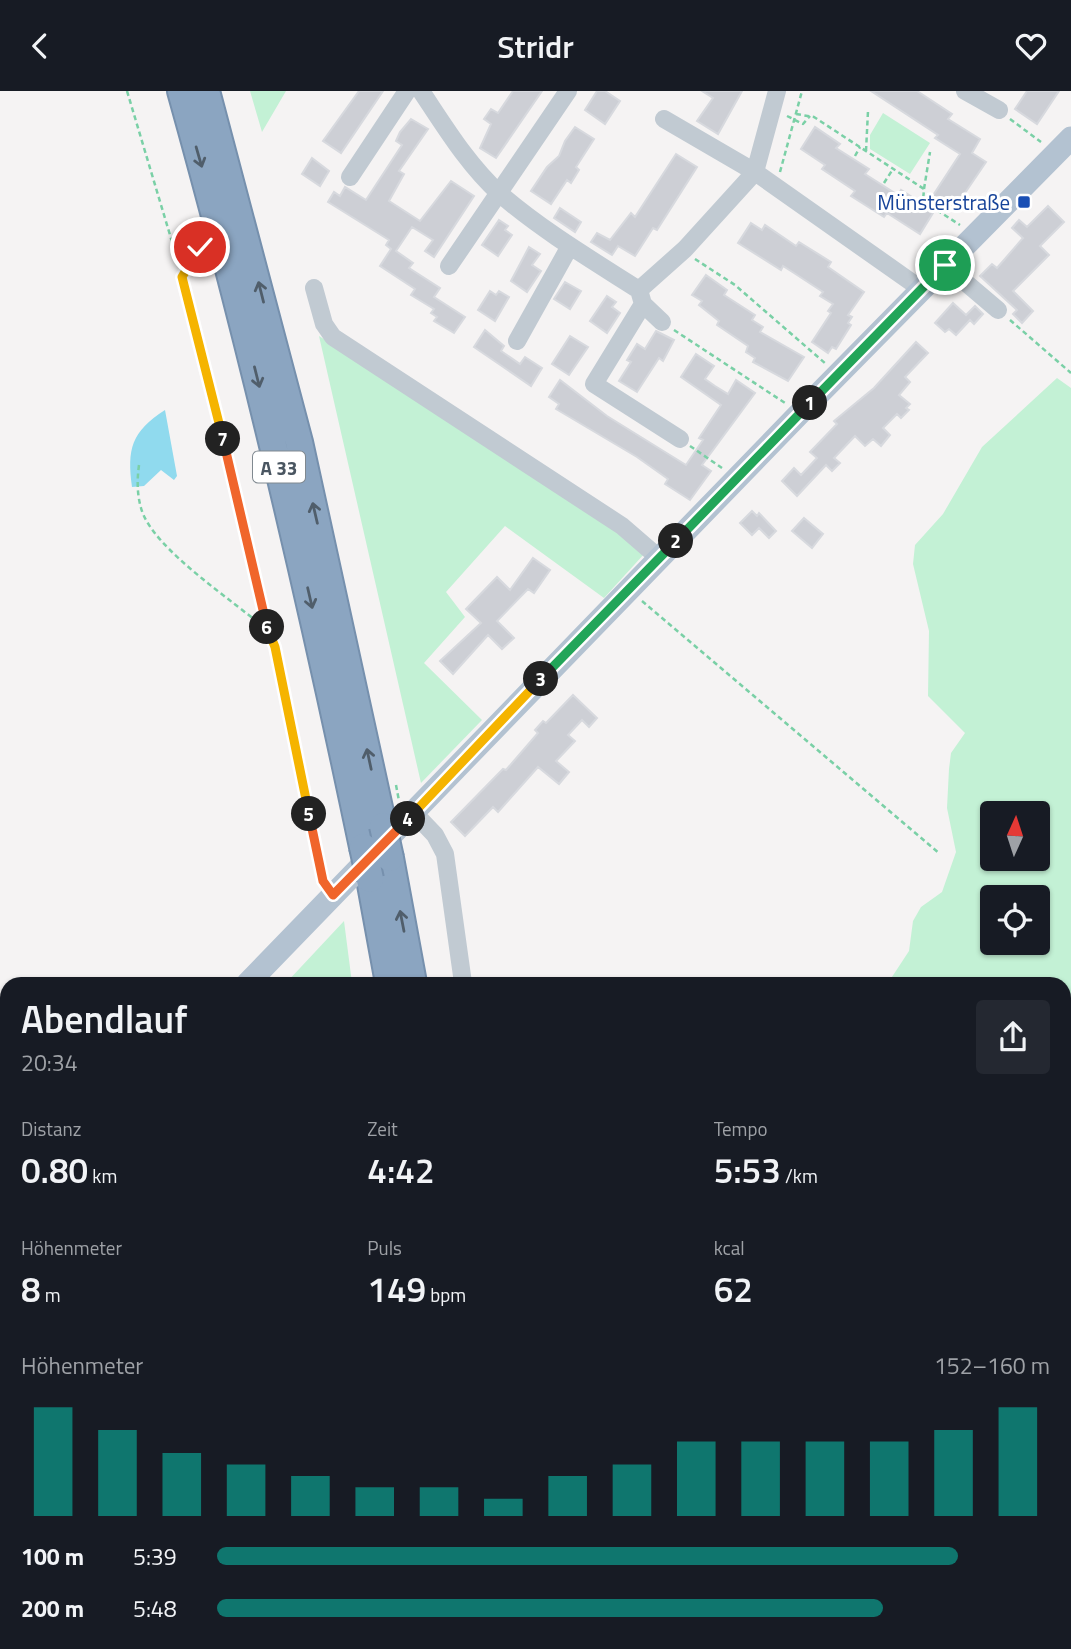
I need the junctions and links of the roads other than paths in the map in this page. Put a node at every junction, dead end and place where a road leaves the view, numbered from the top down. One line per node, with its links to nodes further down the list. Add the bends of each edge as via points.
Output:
1 (181, 91): 27 (highway, A 33, one-way to 27, bridge, via 274,445)
2 (206, 91): 25 (highway, A 33, one-way to 2)
3 (407, 91): 12 (street)
4 (421, 91): 13 (street, via 460,150)
5 (568, 91): 13 (street)
6 (777, 91): 11 (street)
7 (965, 91): 8 (street)
8 (999, 110)
9 (664, 119): 11 (street)
10 (1071, 138): 15 (main road)
11 (755, 172): 18 (street); 19 (street)
12 (350, 177)
13 (499, 193): 14 (street); 16 (street)
14 (570, 246): 19 (street); 22 (street)
15 (945, 265): 18 (main road); 20 (street)
16 (449, 266)
17 (314, 288): 24 (street, via 324,324 333,337 622,526)
18 (921, 289): 24 (main road)
19 (641, 297): 21 (street); 23 (street, via 594,384)
20 (998, 310)
21 (662, 322)
22 (517, 341)
23 (680, 439)
24 (659, 558): 25 (main road)
25 (399, 815): 26 (main road, via 333,895); 28 (highway, A 33, one-way to 25, bridge, via 390,858); 29 (street, via 435,835 445,854)
26 (254, 977)
27 (388, 977)
28 (412, 977)
29 (462, 977)

